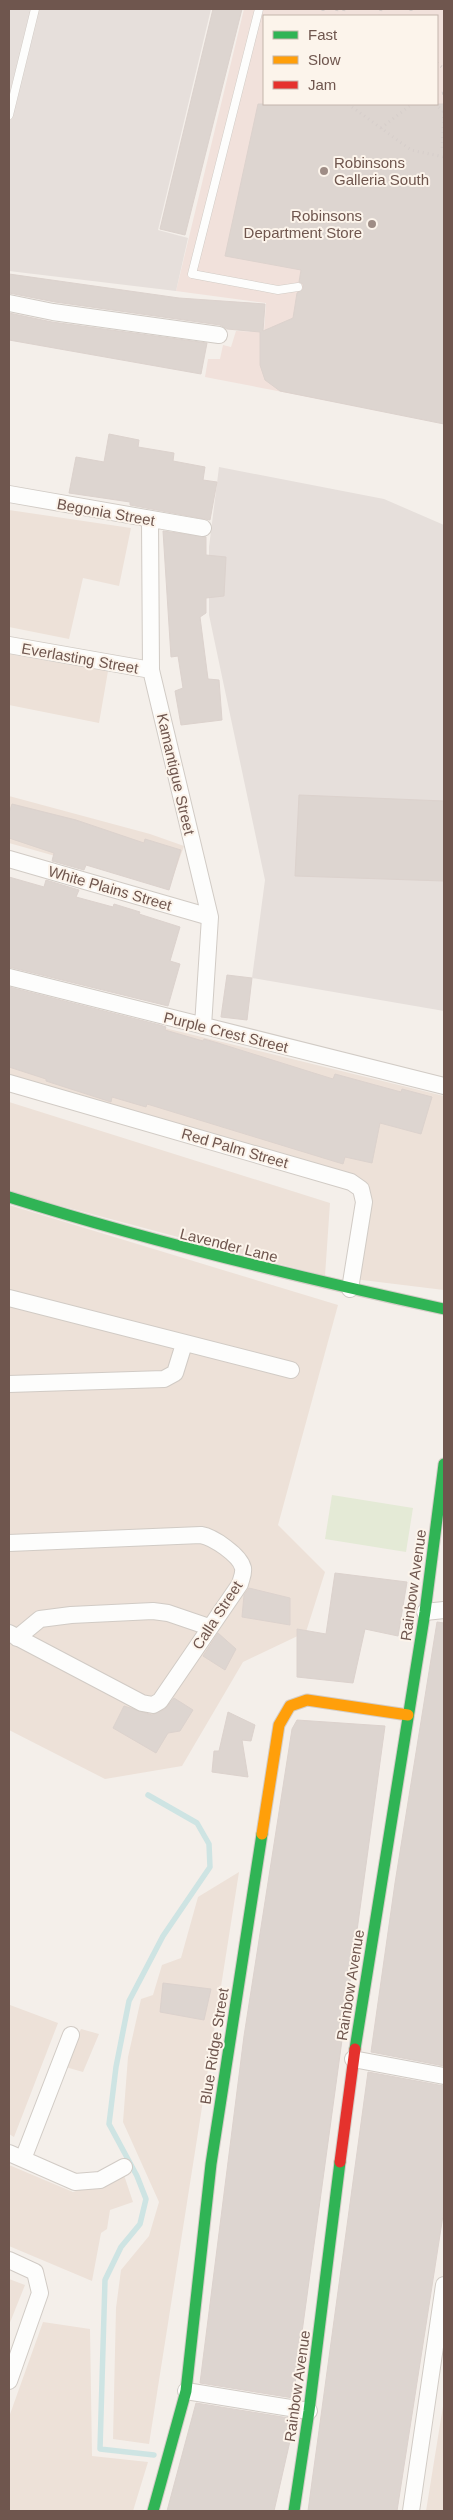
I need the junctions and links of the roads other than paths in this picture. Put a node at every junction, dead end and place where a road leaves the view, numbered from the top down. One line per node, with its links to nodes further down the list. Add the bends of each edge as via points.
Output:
1 (35, 9): 3 (lane)
2 (259, 9): 4 (lane, via 192,274 278,290)
3 (9, 115)
4 (298, 287)
5 (9, 303): 6 (street)
6 (219, 336)
7 (9, 494): 8 (street, Begonia Street)
8 (150, 521): 9 (street, Begonia Street); 11 (street, Kamantigue Street)
9 (203, 528)
10 (9, 645): 11 (street, Everlasting Street)
11 (151, 670): 13 (street, Kamantigue Street)
12 (9, 859): 13 (street, White Plains Street)
13 (210, 917): 15 (street, Kamantigue Street)
14 (9, 977): 15 (street, Purple Crest Street)
15 (203, 1026): 17 (street, Purple Crest Street)
16 (9, 1083): 19 (street, Red Palm Street, via 351,1182 361,1189 364,1202)
17 (444, 1086)
18 (9, 1197): 19 (street, Lavender Lane, via 119,1232)
19 (350, 1289): 21 (street, Lavender Lane)
20 (9, 1298): 22 (street)
21 (444, 1309)
22 (184, 1344): 23 (street); 24 (street, via 175,1373 164,1379)
23 (291, 1370)
24 (9, 1384)
25 (444, 1464): 26 (street, Rainbow Avenue)
26 (442, 1497): 29 (street, Rainbow Avenue)
27 (9, 1543): 30 (street, Calla Street, via 211,1536 241,1564 243,1574 240,1584)
28 (444, 1610): 29 (street)
29 (425, 1612): 32 (street, Rainbow Avenue)
30 (209, 1627): 31 (street, via 153,1611 40,1619); 31 (street, Calla Street, via 160,1701 153,1705 142,1703)
31 (13, 1635)
32 (408, 1715): 34 (street, Rainbow Avenue); 41 (street, Blue Ridge Street, via 307,1700 290,1706 279,1725 210,2164)
33 (71, 2035): 36 (street)
34 (354, 2059): 35 (street); 42 (street, Rainbow Avenue)
35 (444, 2076)
36 (16, 2156): 37 (street, via 75,2182 100,2180)
37 (124, 2167)
38 (9, 2260): 40 (street, via 36,2272 40,2293)
39 (444, 2285): 45 (street)
40 (9, 2381)
41 (186, 2391): 42 (street); 43 (street, Blue Ridge Street)
42 (309, 2411): 44 (street, Rainbow Avenue)
43 (154, 2511)
44 (294, 2511)
45 (411, 2511)

